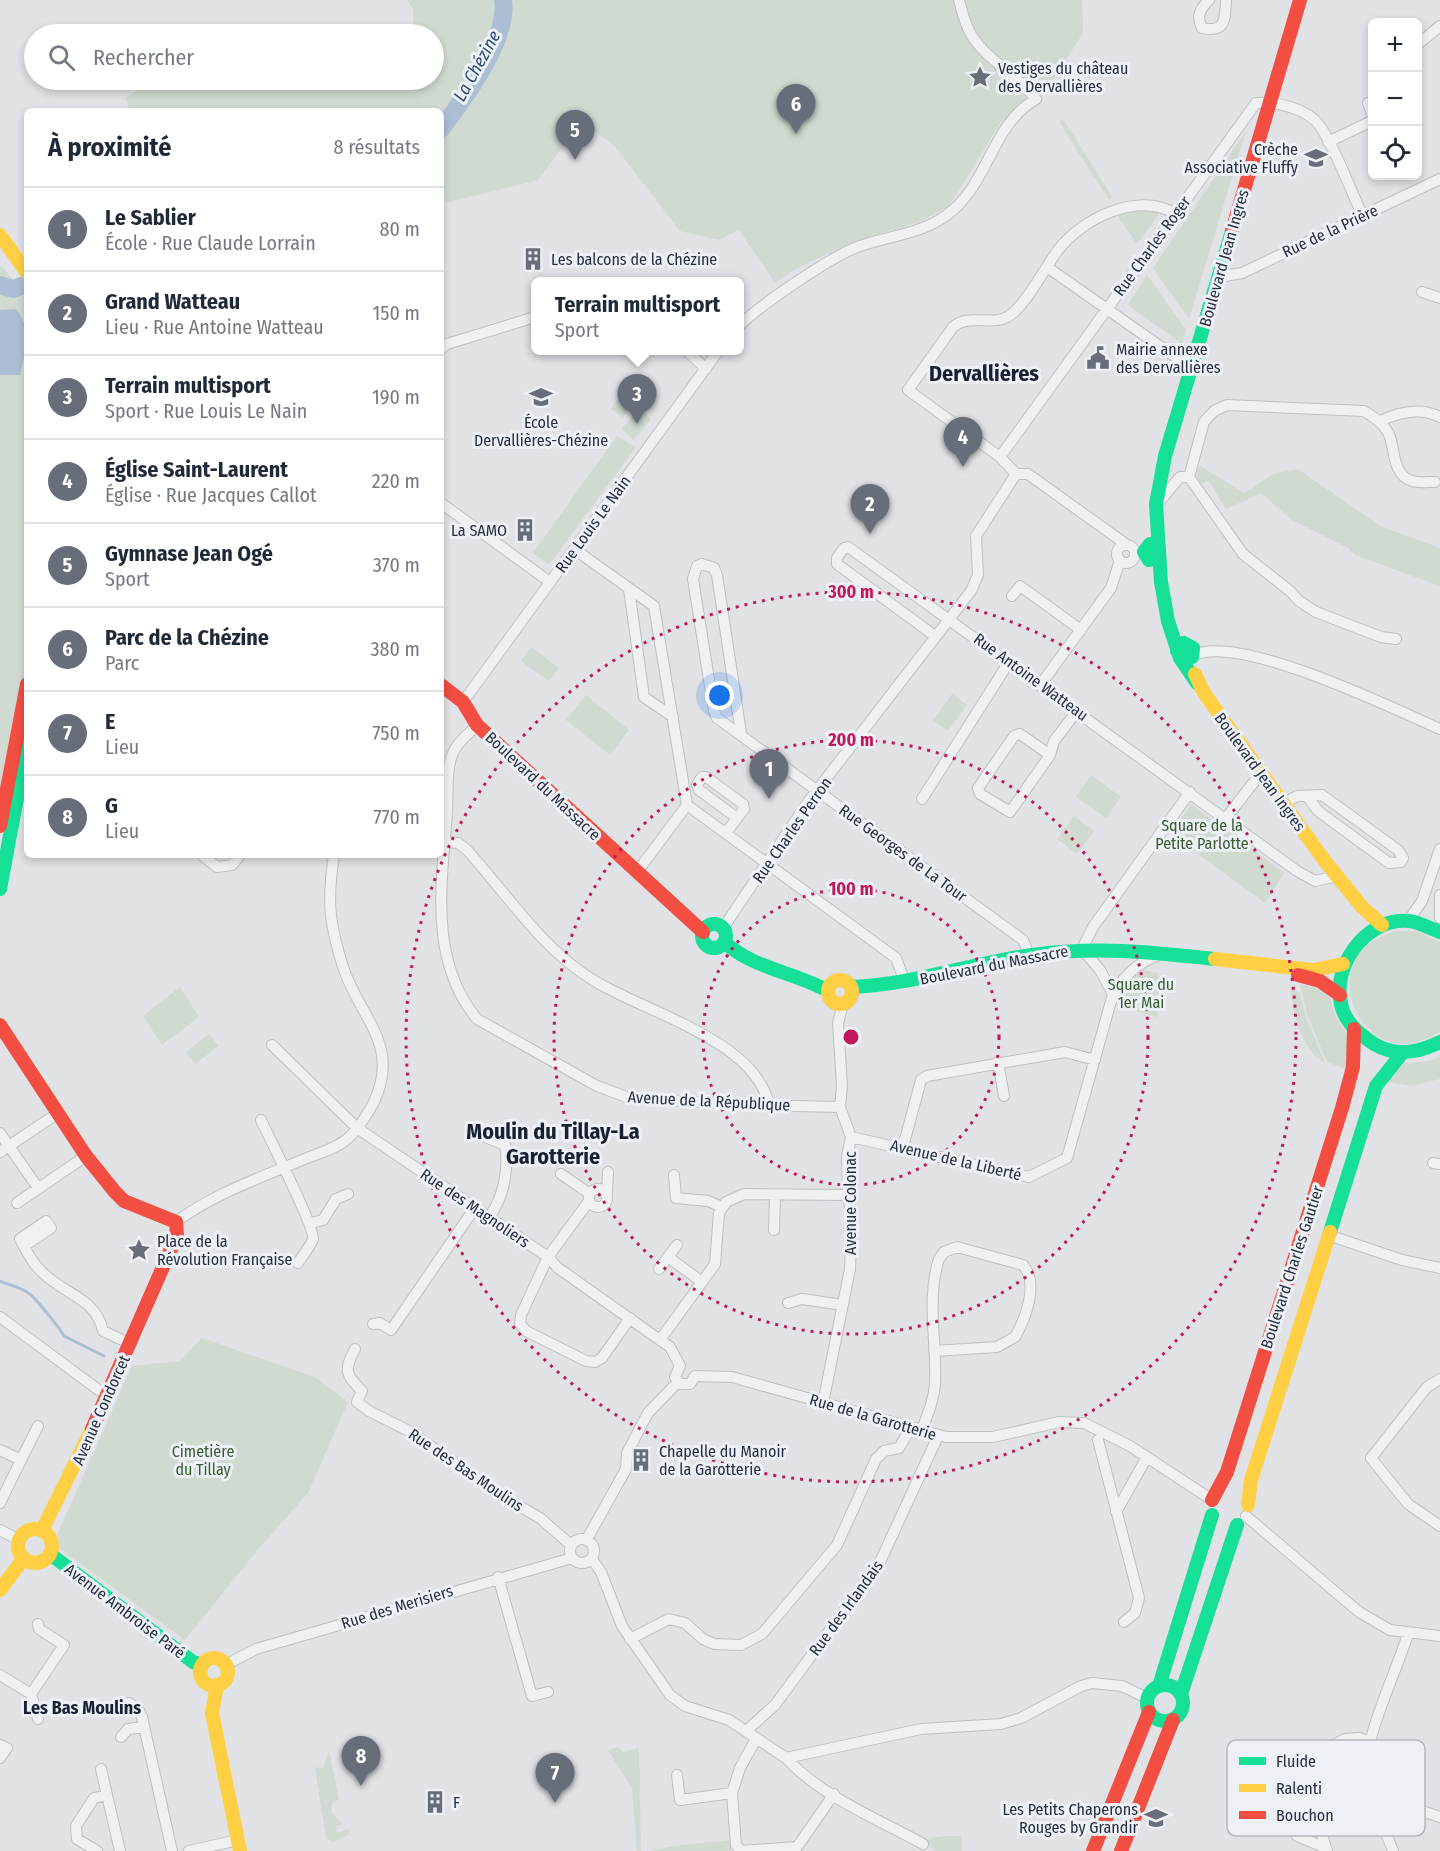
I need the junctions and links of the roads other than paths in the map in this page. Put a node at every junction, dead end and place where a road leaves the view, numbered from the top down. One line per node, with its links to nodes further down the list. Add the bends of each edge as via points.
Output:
1 (959, 0): 21 (street, via 975,41 1036,99 1011,119 961,202 947,215 910,233 848,251)
2 (1209, 0): 3 (street, via 1200,10 1198,20 1202,28 1212,31 1226,17)
3 (1226, 0)
4 (1300, 0): 7 (main road, Boulevard Jean Ingres)
5 (1440, 26): 6 (street)
6 (1422, 41)
7 (1270, 101): 9 (street, via 1307,114 1320,126); 11 (street, Rue Charles Roger, via 1257,103); 16 (main road, Boulevard Jean Ingres)
8 (1368, 123): 9 (street)
9 (1328, 142): 12 (street)
10 (1440, 179): 12 (street, Rue de la Prière)
11 (1176, 214): 14 (street, via 1162,206 1149,205 1115,211 1069,239); 19 (street, Rue Charles Roger)
12 (1363, 216): 16 (street, Rue de la Prière, via 1242,273)
13 (0, 235): 15 (main road)
14 (1047, 267): 19 (street); 30 (street, via 1013,313 997,321 960,321 953,327 908,390)
15 (24, 268)
16 (1219, 277): 25 (main road, Boulevard Jean Ingres)
17 (1422, 292): 18 (street)
18 (1440, 298)
19 (1107, 308): 25 (street); 30 (street, Rue Charles Roger)
20 (531, 318): 22 (street)
21 (744, 323)
22 (444, 346)
23 (690, 355): 26 (street)
24 (713, 355): 26 (street, Rue Louis Le Nain)
25 (1191, 368): 29 (main road, Boulevard Jean Ingres)
26 (706, 369): 36 (street, Rue Louis Le Nain)
27 (1440, 417): 28 (street, via 1432,413 1397,413)
28 (1380, 421): 32 (street, via 1364,411 1227,405 1204,422); 33 (street, via 1389,436 1396,467 1413,482)
29 (1165, 456): 32 (street, via 1173,472); 35 (main road, Boulevard Jean Ingres)
30 (1000, 457): 31 (street)
31 (1016, 474): 37 (street, via 1028,474); 41 (street, Rue Charles Perron, via 976,536 977,580)
32 (1185, 477): 35 (street, via 1164,493); 44 (street, via 1243,554 1299,601 1316,612)
33 (1435, 482)
34 (444, 504): 38 (street, Rue Louis Le Nain)
35 (1156, 512): 37 (main road, Boulevard Jean Ingres)
36 (574, 549): 38 (street, Rue Louis Le Nain); 39 (street)
37 (1139, 553): 42 (street); 45 (main road, Boulevard Jean Ingres, via 1160,585 1172,627)
38 (550, 582): 50 (street)
39 (628, 589): 52 (street, via 654,606); 52 (street, via 644,697)
40 (1012, 596): 42 (street, via 1020,586)
41 (949, 619): 43 (street, Rue Charles Perron); 43 (street, Rue Antoine Watteau, via 848,547 844,548 837,564); 46 (street, Rue Antoine Watteau)
42 (1081, 630): 47 (street)
43 (935, 636): 59 (street, Rue Charles Perron)
44 (1396, 639)
45 (1187, 652): 54 (street, via 1219,651 1309,672); 58 (main road, Boulevard Jean Ingres, via 1190,677)
46 (1009, 662): 47 (street, Rue Antoine Watteau); 62 (street)
47 (1041, 684): 51 (street, Rue Antoine Watteau)
48 (444, 687): 50 (main road, Boulevard du Massacre)
49 (24, 700): 67 (main road)
50 (463, 702): 53 (main road, Boulevard du Massacre)
51 (1077, 711): 56 (street, via 1054,741); 60 (street, Rue Antoine Watteau)
52 (673, 717): 63 (street)
53 (477, 725): 69 (street, Avenue de la République, via 452,754); 78 (main road, Boulevard du Massacre)
54 (1440, 729)
55 (741, 733): 55 (street, Rue Georges de La Tour, via 717,575 714,568 702,564 693,579 714,711); 59 (street, Rue Georges de La Tour)
56 (1050, 755): 56 (street, via 1020,734 1014,736 978,788 980,794 1010,812)
57 (24, 760): 80 (main road)
58 (1262, 773): 64 (main road, Boulevard Jean Ingres); 66 (street)
59 (818, 790): 77 (street, Rue Charles Perron); 92 (street, Rue Georges de La Tour, via 1023,940)
60 (1190, 792): 66 (street, Rue Antoine Watteau); 90 (street, via 1093,927)
61 (1307, 796): 61 (street, via 1318,811 1389,863 1401,862 1401,852 1322,795); 64 (street, via 1290,800)
62 (922, 799)
63 (687, 805): 68 (street); 78 (street)
64 (1287, 808): 76 (main road, Boulevard Jean Ingres)
65 (737, 818): 68 (street)
66 (1226, 818): 79 (street, Rue Antoine Watteau, via 1307,877 1317,881)
67 (0, 826)
68 (726, 833): 77 (street)
69 (445, 842): 71 (street, Avenue de la République); 109 (street, via 458,843 466,850 548,943 591,979 724,1047 763,1084)
70 (1440, 849): 83 (street, via 1422,901)
71 (444, 853)
72 (206, 858): 73 (street, via 217,867 232,865)
73 (238, 858)
74 (334, 858): 113 (street, via 328,898 330,920 348,978 371,1020 382,1055 379,1090)
75 (444, 858): 109 (street, Avenue de la République, via 440,899 443,937 457,987 477,1019 619,1095 645,1100)
76 (1324, 860): 79 (main road, Boulevard Jean Ingres); 84 (main road, Boulevard Jean Ingres)
77 (768, 862): 85 (street, Rue Charles Perron); 95 (street, via 896,958)
78 (637, 872): 86 (main road, Boulevard du Massacre)
79 (1333, 877): 88 (main road, Boulevard Jean Ingres, via 1355,911)
80 (0, 889)
81 (1440, 895): 82 (street)
82 (1440, 918)
83 (1408, 921): 84 (main road); 87 (main road)
84 (1382, 925): 88 (main road)
85 (723, 928): 86 (main road, via 712,924); 89 (main road)
86 (703, 932): 89 (main road, via 708,946 717,947)
87 (1440, 932)
88 (1362, 937): 94 (main road)
89 (724, 942): 97 (main road, via 732,951 760,965 813,982)
90 (1082, 949): 91 (main road, Boulevard du Massacre); 92 (main road, Boulevard du Massacre); 98 (street)
91 (1162, 954): 93 (main road, Boulevard du Massacre); 98 (street, Avenue de la Liberté, via 1138,964)
92 (1029, 955): 95 (main road, Boulevard du Massacre)
93 (1245, 964): 94 (main road, Boulevard du Massacre, via 1312,970); 99 (main road, Boulevard du Massacre, via 1311,977)
94 (1343, 964): 99 (main road)
95 (905, 982): 96 (main road, Boulevard du Massacre)
96 (851, 987): 97 (main road, via 836,981); 100 (main road, via 851,997)
97 (828, 991): 100 (main road, via 832,1001)
98 (1113, 994): 106 (street, Avenue de la Liberté)
99 (1340, 995): 102 (main road)
100 (843, 1004): 110 (street, Avenue Colonac, via 838,1023)
101 (0, 1025): 111 (main road)
102 (1354, 1029): 105 (main road, via 1376,1046); 167 (main road, Boulevard Charles Gautier, via 1353,1067 1342,1108 1227,1473)
103 (1440, 1042): 105 (main road, via 1420,1051)
104 (272, 1045): 113 (street, Rue des Magnoliers)
105 (1403, 1052): 136 (main road, Boulevard Charles Gautier, via 1376,1086)
106 (1095, 1060): 107 (street, via 1065,1052); 117 (street, Avenue de la Liberté, via 1067,1158 1029,1177)
107 (998, 1062): 108 (street); 117 (street, via 921,1080)
108 (1004, 1096)
109 (769, 1105): 110 (street, Avenue de la République)
110 (840, 1107): 116 (street, Avenue Colonac)
111 (58, 1113): 118 (street); 119 (main road)
112 (261, 1120): 120 (street)
113 (357, 1128): 120 (street, via 347,1140); 131 (street, Rue des Magnoliers)
114 (0, 1133): 118 (street)
115 (478, 1134): 132 (street, via 505,1145 508,1161 499,1203)
116 (851, 1137): 117 (street, Avenue de la Liberté); 127 (street, Avenue Colonac)
117 (903, 1147)
118 (4, 1149): 124 (street)
119 (86, 1156): 124 (street); 133 (main road, via 124,1201)
120 (283, 1168): 133 (street, via 198,1205); 134 (street)
121 (608, 1172): 128 (street, via 606,1203 594,1206)
122 (561, 1174): 128 (street)
123 (674, 1175): 130 (street, via 676,1198 708,1201)
124 (38, 1188): 129 (street)
125 (348, 1194): 134 (street, via 336,1199 323,1220)
126 (775, 1195): 127 (street); 130 (street, via 744,1194); 135 (street)
127 (848, 1195): 146 (street, Avenue Colonac, via 852,1218 850,1269)
128 (590, 1198): 139 (street)
129 (17, 1203)
130 (722, 1207): 144 (street, via 717,1258)
131 (474, 1209): 132 (street, Rue des Magnoliers); 149 (street, via 391,1330 380,1323)
132 (490, 1216): 139 (street, Rue des Magnoliers)
133 (176, 1222): 151 (main road, Avenue Condorcet, via 177,1234)
134 (311, 1223): 141 (street, via 313,1239)
135 (774, 1230)
136 (1328, 1235): 142 (street, via 1402,1260); 171 (main road, Boulevard Charles Gautier, via 1251,1480)
137 (676, 1245): 140 (street)
138 (24, 1246): 151 (street, via 41,1272 94,1308 103,1331)
139 (548, 1257): 148 (street, Rue des Magnoliers); 148 (street, via 521,1315 520,1324 526,1332 595,1362)
140 (668, 1257): 143 (street); 144 (street)
141 (298, 1263)
142 (1440, 1268)
143 (659, 1269)
144 (702, 1282): 150 (street)
145 (788, 1303): 146 (street, via 802,1299)
146 (843, 1305): 159 (street, Avenue Colonac)
147 (0, 1317): 158 (street)
148 (630, 1318): 150 (street, Rue des Magnoliers)
149 (373, 1324)
150 (660, 1340): 154 (street, Rue des Magnoliers, via 670,1347)
151 (131, 1344): 158 (main road, Avenue Condorcet)
152 (355, 1349): 177 (street, Rue des Bas Moulins, via 347,1372 362,1391 357,1402 410,1431 540,1518)
153 (934, 1351): 153 (street, via 936,1267 944,1252 957,1247 1023,1265 1032,1288 1015,1337 997,1347); 161 (street, via 932,1401)
154 (680, 1366): 155 (street, via 690,1367); 157 (street, via 675,1374)
155 (695, 1376): 157 (street, via 687,1385); 159 (street, Rue de la Garotterie, via 732,1377)
156 (1440, 1379): 172 (street, via 1427,1387 1371,1458 1408,1504)
157 (678, 1383): 175 (street, via 648,1413 627,1453 626,1469)
158 (108, 1397): 174 (main road, Avenue Condorcet)
159 (823, 1403): 161 (street, Rue de la Garotterie)
160 (38, 1426): 166 (street)
161 (915, 1431): 162 (street, Rue de la Garotterie); 188 (street, via 899,1448 884,1451 876,1459 837,1545 752,1641 741,1645 714,1644 685,1623 669,1619)
162 (938, 1436): 165 (street, Rue de la Garotterie, via 993,1437 1048,1424 1076,1422 1094,1426); 203 (street, Rue des Irlandais, via 880,1562 774,1705)
163 (1098, 1440): 169 (street)
164 (0, 1450): 166 (street)
165 (1148, 1457): 167 (street, Rue de la Garotterie); 169 (street)
166 (21, 1460): 168 (street)
167 (1212, 1500): 170 (main road); 171 (main road, via 1218,1492 1232,1489 1241,1493)
168 (0, 1503)
169 (1116, 1512): 184 (street, via 1139,1598 1135,1613)
170 (1212, 1515): 171 (main road, via 1222,1525); 193 (main road)
171 (1244, 1515): 186 (street, via 1348,1605 1390,1630); 196 (main road, Boulevard Charles Gautier)
172 (1440, 1526)
173 (0, 1530): 176 (street)
174 (42, 1530): 176 (main road, via 28,1530); 178 (main road, via 51,1540)
175 (587, 1539): 177 (street); 181 (street, via 594,1548)
176 (19, 1540): 179 (main road)
177 (571, 1545): 180 (street)
178 (50, 1554): 179 (main road, via 41,1562); 189 (main road, Avenue Ambroise Paré)
179 (24, 1558): 183 (main road)
180 (572, 1558): 181 (street, via 581,1564); 182 (street, Rue des Merisiers)
181 (592, 1559): 188 (street)
182 (498, 1577): 190 (street, Rue des Merisiers, via 256,1649); 194 (street, via 532,1696)
183 (0, 1590)
184 (1125, 1622)
185 (38, 1624): 195 (street, via 39,1629 69,1644)
186 (1408, 1634): 187 (street); 208 (street)
187 (1440, 1636)
188 (630, 1639): 203 (street, via 670,1695 685,1706 729,1720)
189 (202, 1665): 190 (main road, via 212,1659); 192 (main road, via 202,1679 208,1685)
190 (225, 1665): 192 (main road, via 226,1677)
191 (0, 1675): 195 (street)
192 (217, 1685): 222 (main road, via 212,1713)
193 (1159, 1686): 196 (main road, via 1171,1686); 197 (main road)
194 (548, 1692)
195 (31, 1694): 200 (street)
196 (1181, 1694): 201 (main road, via 1183,1707)
197 (1147, 1698): 199 (main road); 211 (street, via 1122,1686 1092,1683 1001,1724 921,1729)
198 (129, 1703): 202 (street, via 138,1709)
199 (1149, 1712): 201 (main road, via 1159,1721); 229 (main road)
200 (38, 1719)
201 (1173, 1720): 230 (main road)
202 (144, 1727): 204 (street, via 128,1728); 227 (street)
203 (746, 1731): 205 (street)
204 (120, 1737)
205 (756, 1739): 211 (street); 214 (street)
206 (1349, 1740): 207 (street)
207 (1365, 1740)
208 (1372, 1740)
209 (0, 1744): 210 (street, via 7,1748)
210 (0, 1758)
211 (786, 1758): 215 (street)
212 (102, 1769): 216 (street)
213 (677, 1775): 214 (street, via 680,1800)
214 (732, 1793): 224 (street, via 736,1845 741,1851)
215 (834, 1794): 221 (street); 224 (street, via 797,1847)
216 (107, 1795): 225 (street, via 94,1798 76,1826 77,1839); 226 (street)
217 (1425, 1813): 218 (street)
218 (1440, 1817)
219 (1297, 1836): 223 (street)
220 (1388, 1836): 231 (street)
221 (923, 1844)
222 (239, 1845): 228 (street)
223 (1327, 1849)
224 (763, 1850)
225 (97, 1851)
226 (120, 1851)
227 (172, 1851)
228 (189, 1851)
229 (1093, 1851)
230 (1121, 1851)
231 (1393, 1851)

